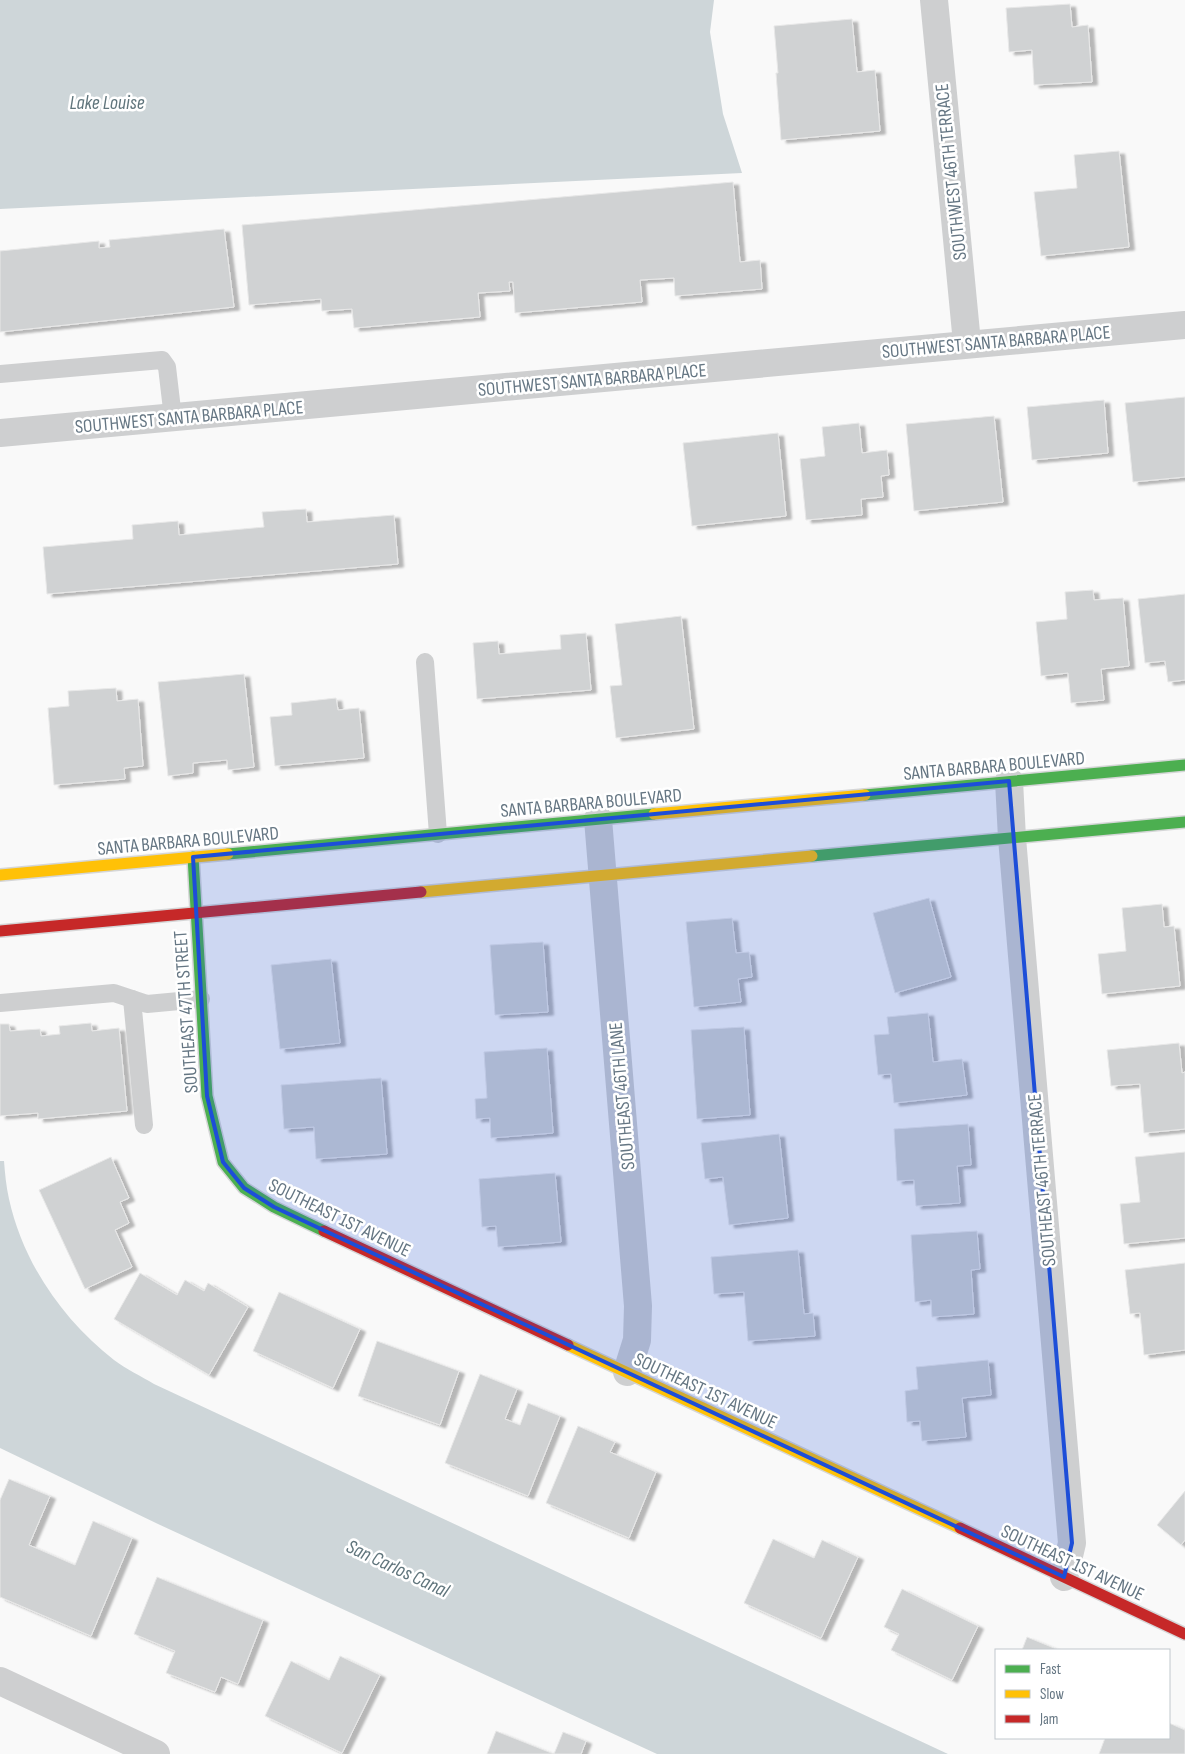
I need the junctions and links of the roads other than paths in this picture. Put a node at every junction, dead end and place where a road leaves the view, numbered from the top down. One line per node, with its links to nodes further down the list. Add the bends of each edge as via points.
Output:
1 (934, 0): 3 (street, SOUTHWEST 46TH TERRACE)
2 (1185, 325): 3 (street, SOUTHWEST SANTA BARBARA PLACE)
3 (967, 344): 5 (street, SOUTHWEST SANTA BARBARA PLACE)
4 (0, 374): 5 (lane, via 162,360 167,367)
5 (173, 418): 6 (street, SOUTHWEST SANTA BARBARA PLACE)
6 (0, 433)
7 (424, 662): 12 (lane)
8 (1185, 765): 9 (main road, SANTA BARBARA BOULEVARD)
9 (1009, 781): 10 (main road, SANTA BARBARA BOULEVARD); 13 (street, SOUTHEAST 46TH TERRACE)
10 (598, 819): 12 (main road, SANTA BARBARA BOULEVARD); 16 (street, SOUTHEAST 46TH LANE)
11 (1185, 822): 13 (main road)
12 (438, 834): 14 (main road, SANTA BARBARA BOULEVARD)
13 (1012, 838): 16 (main road); 25 (street, SOUTHEAST 46TH TERRACE, via 1072,1543)
14 (193, 857): 15 (main road, SANTA BARBARA BOULEVARD); 17 (main road, SOUTHEAST 47TH STREET)
15 (0, 875)
16 (602, 876): 17 (main road); 24 (street, SOUTHEAST 46TH LANE, via 638,1306 637,1340)
17 (195, 913): 18 (main road); 20 (main road, SOUTHEAST 47TH STREET)
18 (0, 931)
19 (132, 999): 20 (lane, via 147,1004); 21 (lane, via 114,993); 22 (lane)
20 (201, 999): 23 (main road, SOUTHEAST 47TH STREET, via 207,1096)
21 (0, 1003)
22 (144, 1125)
23 (224, 1162): 24 (main road, SOUTHEAST 1ST AVENUE, via 244,1188 274,1207)
24 (627, 1372): 25 (main road, SOUTHEAST 1ST AVENUE)
25 (1064, 1577): 26 (main road, SOUTHEAST 1ST AVENUE)
26 (1185, 1634)
27 (0, 1681): 28 (street)
28 (156, 1754)

